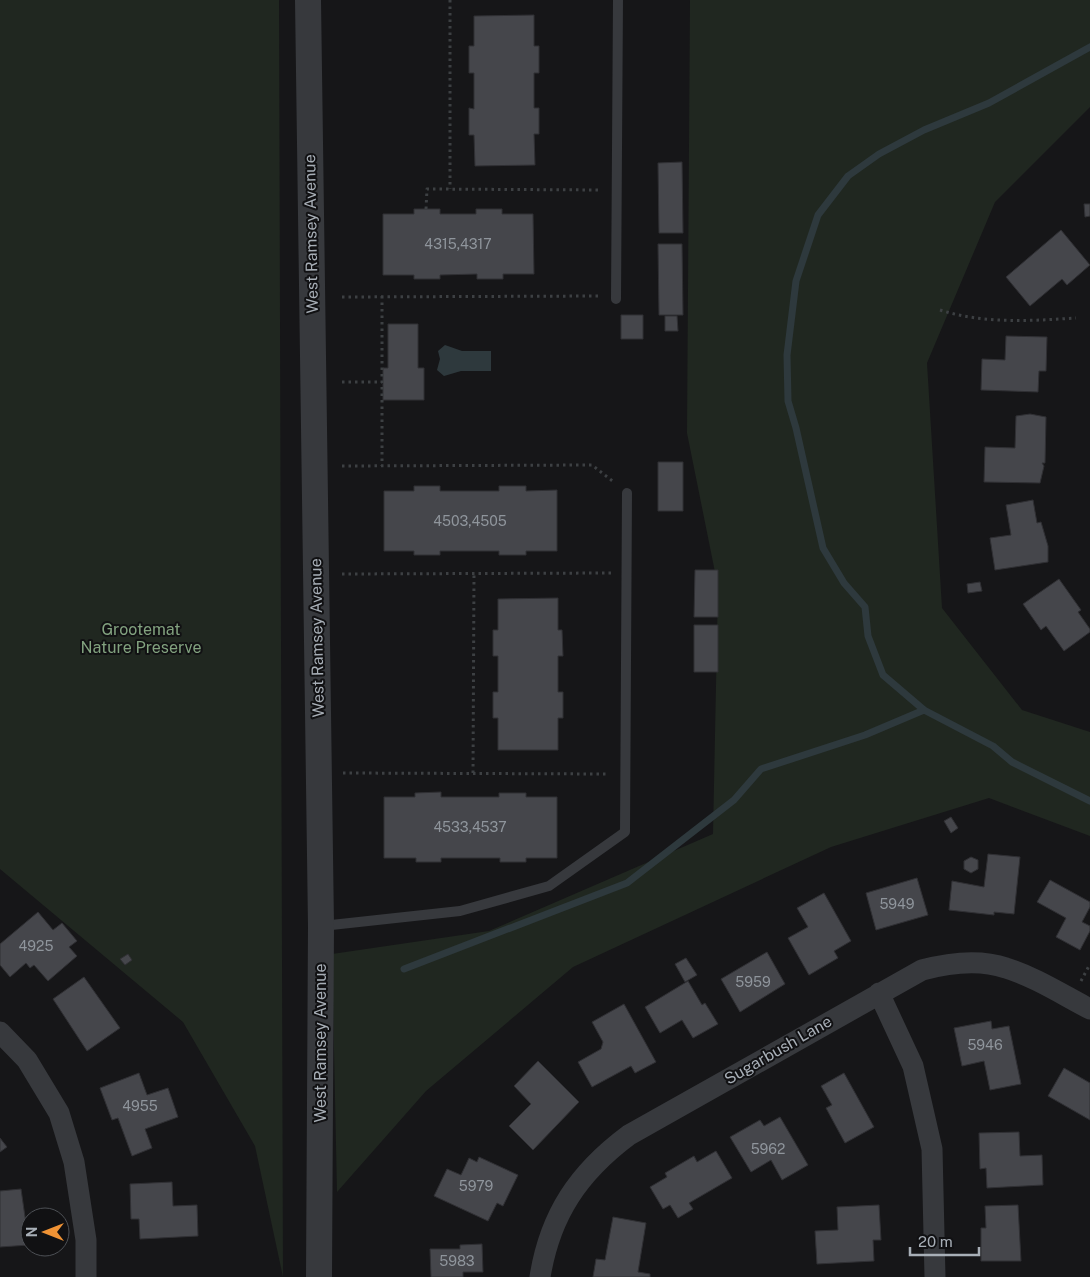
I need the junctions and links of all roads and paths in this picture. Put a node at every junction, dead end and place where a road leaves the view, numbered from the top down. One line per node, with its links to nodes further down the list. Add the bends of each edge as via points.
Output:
1 (308, 0): 23 (street, West Ramsey Avenue)
2 (450, 0): 4 (path)
3 (618, 0): 5 (lane)
4 (450, 189): 5 (path); 6 (path, via 427,189)
5 (617, 190): 9 (lane)
6 (426, 209)
7 (382, 296): 8 (path); 9 (path); 13 (path)
8 (342, 297)
9 (616, 298)
10 (940, 310): 11 (path, via 965,318 1032,321)
11 (1076, 318)
12 (342, 382): 13 (path)
13 (382, 382): 15 (path)
14 (342, 466): 15 (path)
15 (382, 466): 16 (path, via 592,465)
16 (627, 493): 17 (lane)
17 (627, 572): 18 (path); 22 (lane)
18 (474, 573): 19 (path); 21 (path)
19 (342, 574)
20 (342, 773): 21 (path)
21 (473, 773): 22 (path)
22 (625, 774): 23 (lane, via 625,832 549,886 460,911)
23 (321, 926): 28 (street, West Ramsey Avenue)
24 (879, 992): 25 (street, Sugarbush Lane, via 922,970 972,963 1005,967); 29 (street, Sugarbush Lane, via 603,1154 576,1186 558,1216); 30 (street, via 913,1066 932,1149)
25 (1090, 1009)
26 (0, 1032): 27 (street, via 28,1060 59,1113 74,1162 86,1240)
27 (86, 1277)
28 (319, 1277)
29 (540, 1277)
30 (935, 1277)

